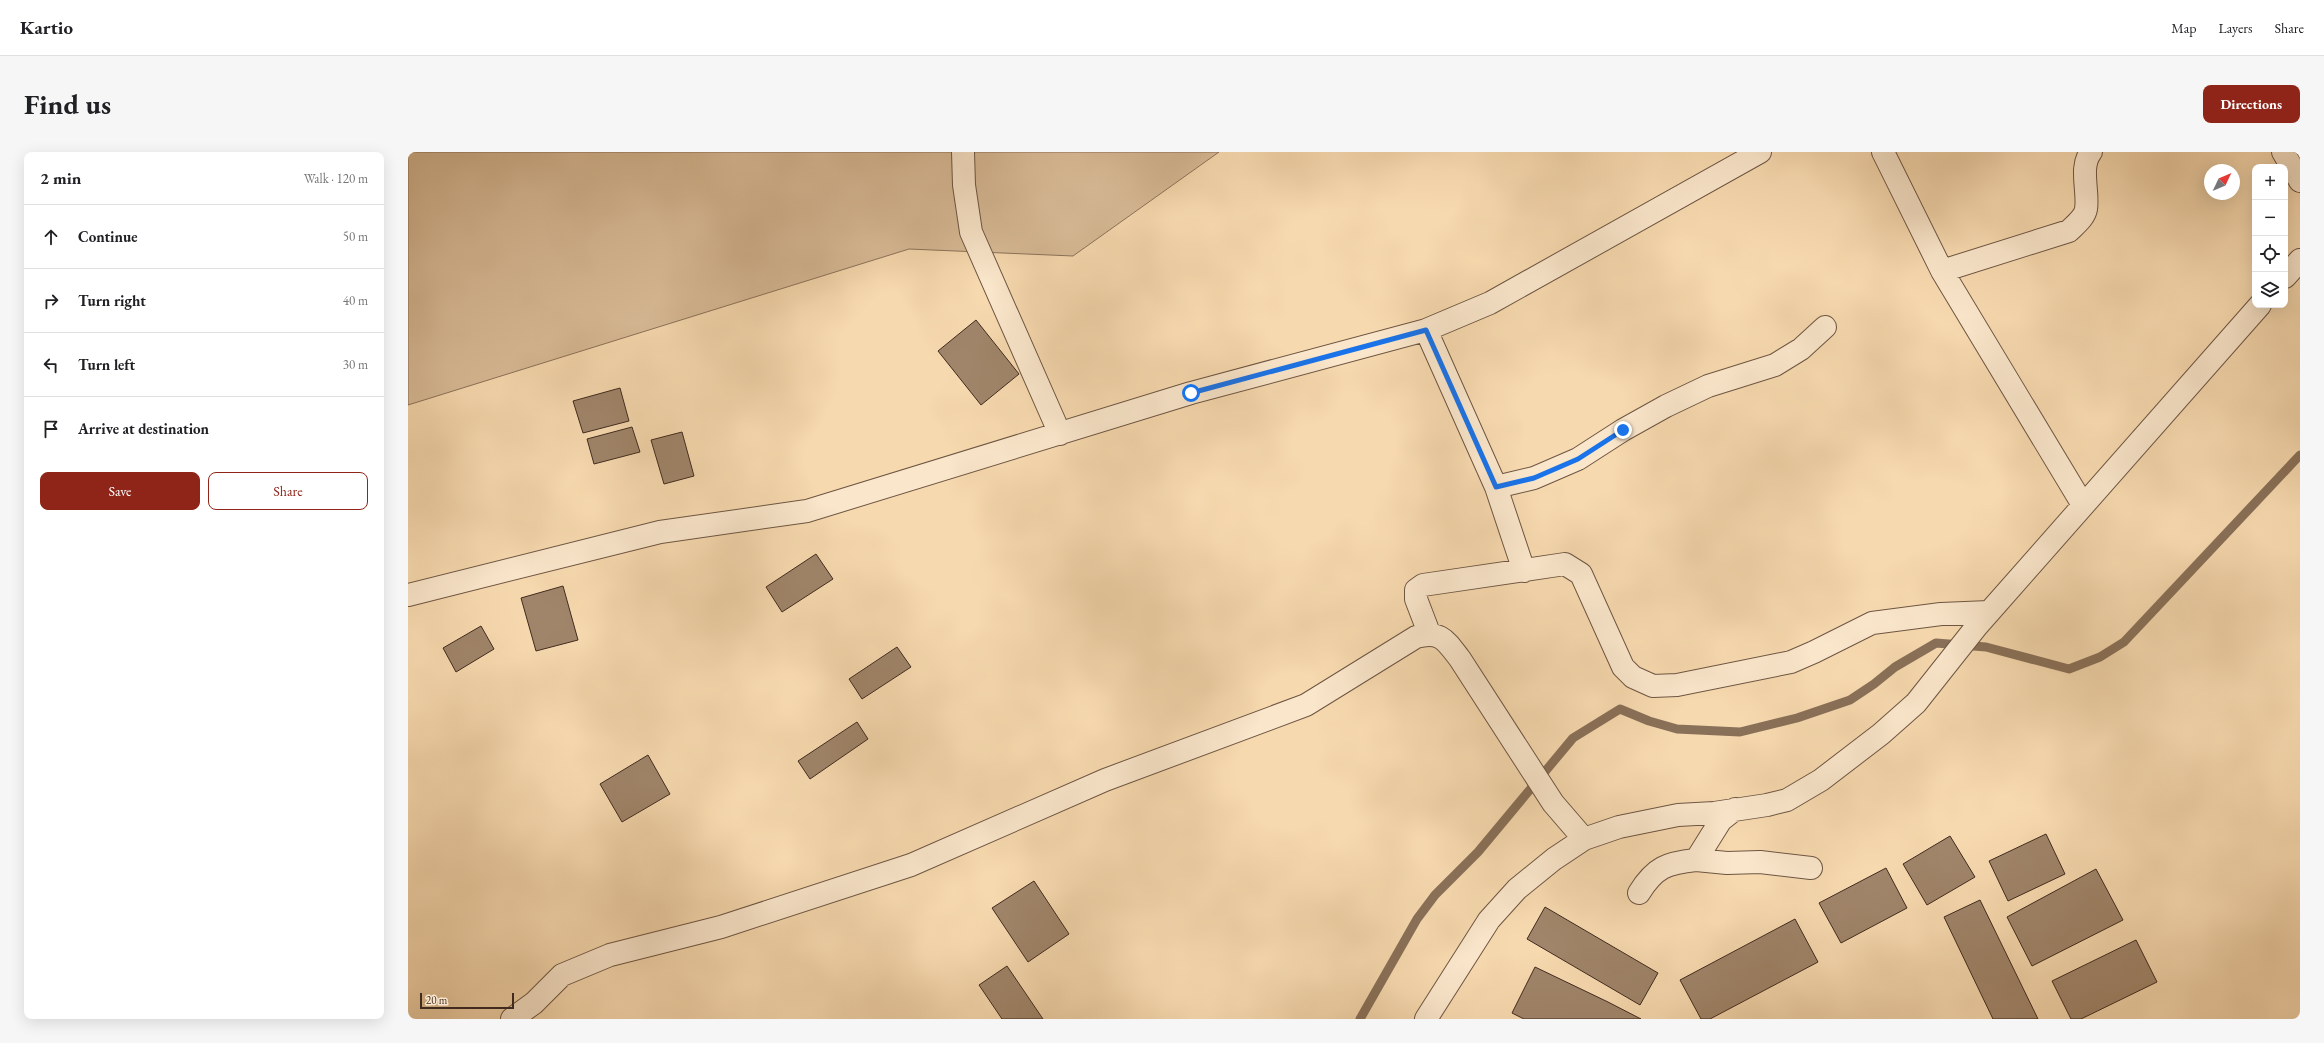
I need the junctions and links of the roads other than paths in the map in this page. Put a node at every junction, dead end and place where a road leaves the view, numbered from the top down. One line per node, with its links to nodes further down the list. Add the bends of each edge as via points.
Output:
1 (962, 152): 13 (street, via 964,185 972,232)
2 (1760, 152): 12 (street, via 1490,303)
3 (1883, 152): 8 (street)
4 (2090, 152): 8 (street, via 2086,172 2086,210 2079,222 2069,231)
5 (2283, 152): 6 (street)
6 (2300, 180)
7 (2300, 260): 9 (street)
8 (1942, 271): 15 (street)
9 (2288, 274)
10 (2257, 308): 15 (street)
11 (1825, 327): 14 (street, via 1801,349 1775,365 1708,386 1623,430 1578,459 1534,478)
12 (1426, 330): 13 (street, via 1191,393); 14 (street)
13 (1060, 434): 17 (street, via 807,511 660,532)
14 (1496, 487): 16 (street)
15 (2083, 505): 18 (street)
16 (1524, 571): 18 (street, via 1565,564 1580,574 1623,667 1633,677 1653,686 1677,685 1791,662 1872,623 1941,614); 19 (street, via 1424,585 1416,590 1416,599)
17 (408, 595)
18 (1983, 619): 20 (street, via 1916,703 1881,734 1821,780 1787,800)
19 (1429, 633): 21 (street, via 1444,638 1460,659 1522,758 1553,803); 25 (street, via 1416,637 1306,705 1105,780 911,866 721,927 610,955 562,975 534,1003)
20 (1735, 809): 21 (street, via 1678,815 1619,827); 22 (street, via 1721,820)
21 (1584, 839): 26 (street, via 1517,889 1489,920)
22 (1696, 860): 23 (street, via 1727,863 1760,862); 24 (street, via 1674,862 1660,868 1647,879)
23 (1811, 868)
24 (1639, 893)
25 (512, 1019)
26 (1426, 1019)

